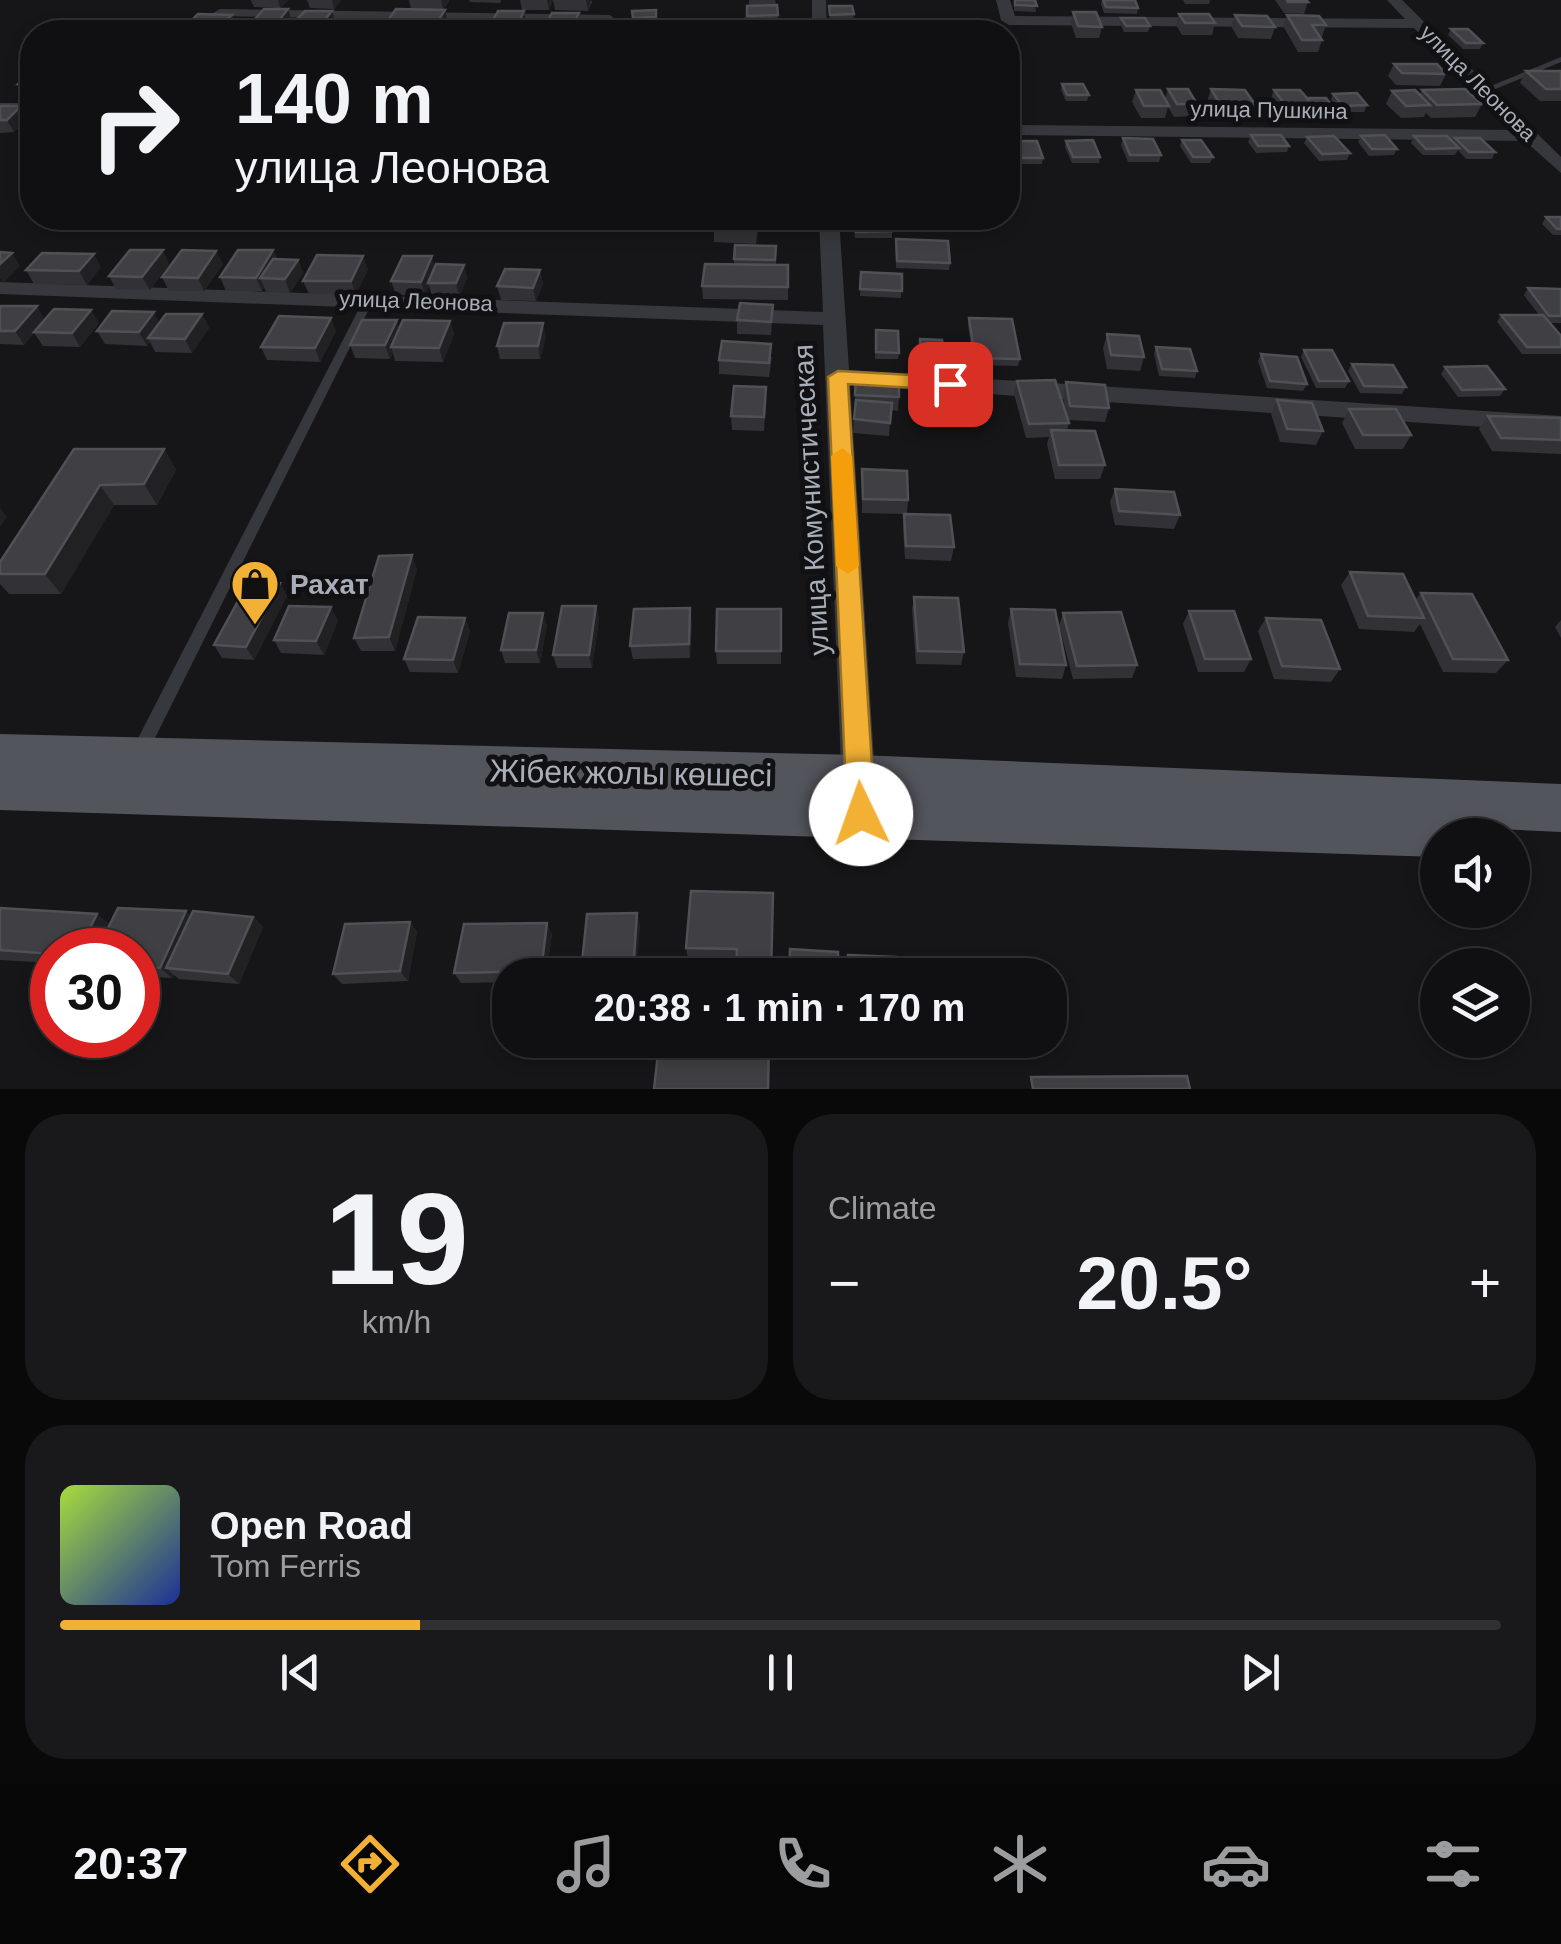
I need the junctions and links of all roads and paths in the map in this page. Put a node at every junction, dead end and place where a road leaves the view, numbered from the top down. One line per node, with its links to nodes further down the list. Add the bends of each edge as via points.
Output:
1 (1166, 0): 7 (street)
2 (1264, 0): 8 (street)
3 (1394, 0): 9 (street, улица Леонова)
4 (218, 8): 5 (street)
5 (611, 20)
6 (1020, 20): 7 (street)
7 (1175, 22): 8 (street)
8 (1279, 22): 9 (street)
9 (1419, 24): 11 (street, улица Леонова)
10 (1561, 60): 11 (lane)
11 (1485, 90): 13 (street, улица Леонова)
12 (1020, 130): 13 (street, улица Пушкина)
13 (1545, 145): 14 (street, улица Леонова)
14 (1561, 167)
15 (829, 230): 18 (street, улица Комунистическая)
16 (0, 288): 17 (street, улица Леонова)
17 (370, 299): 18 (street, улица Леонова); 22 (lane)
18 (833, 319): 19 (street, улица Комунистическая)
19 (838, 377): 20 (street); 24 (street, улица Комунистическая)
20 (1561, 424)
21 (0, 756): 22 (main road, Жібек жолы көшесі)
22 (136, 761): 24 (main road, Жібек жолы көшесі)
23 (0, 787): 24 (main road, Жібек жолы көшесі)
24 (860, 796): 25 (main road, Жібек жолы көшесі); 26 (main road, Жібек жолы көшесі)
25 (1561, 808)
26 (1561, 836)

